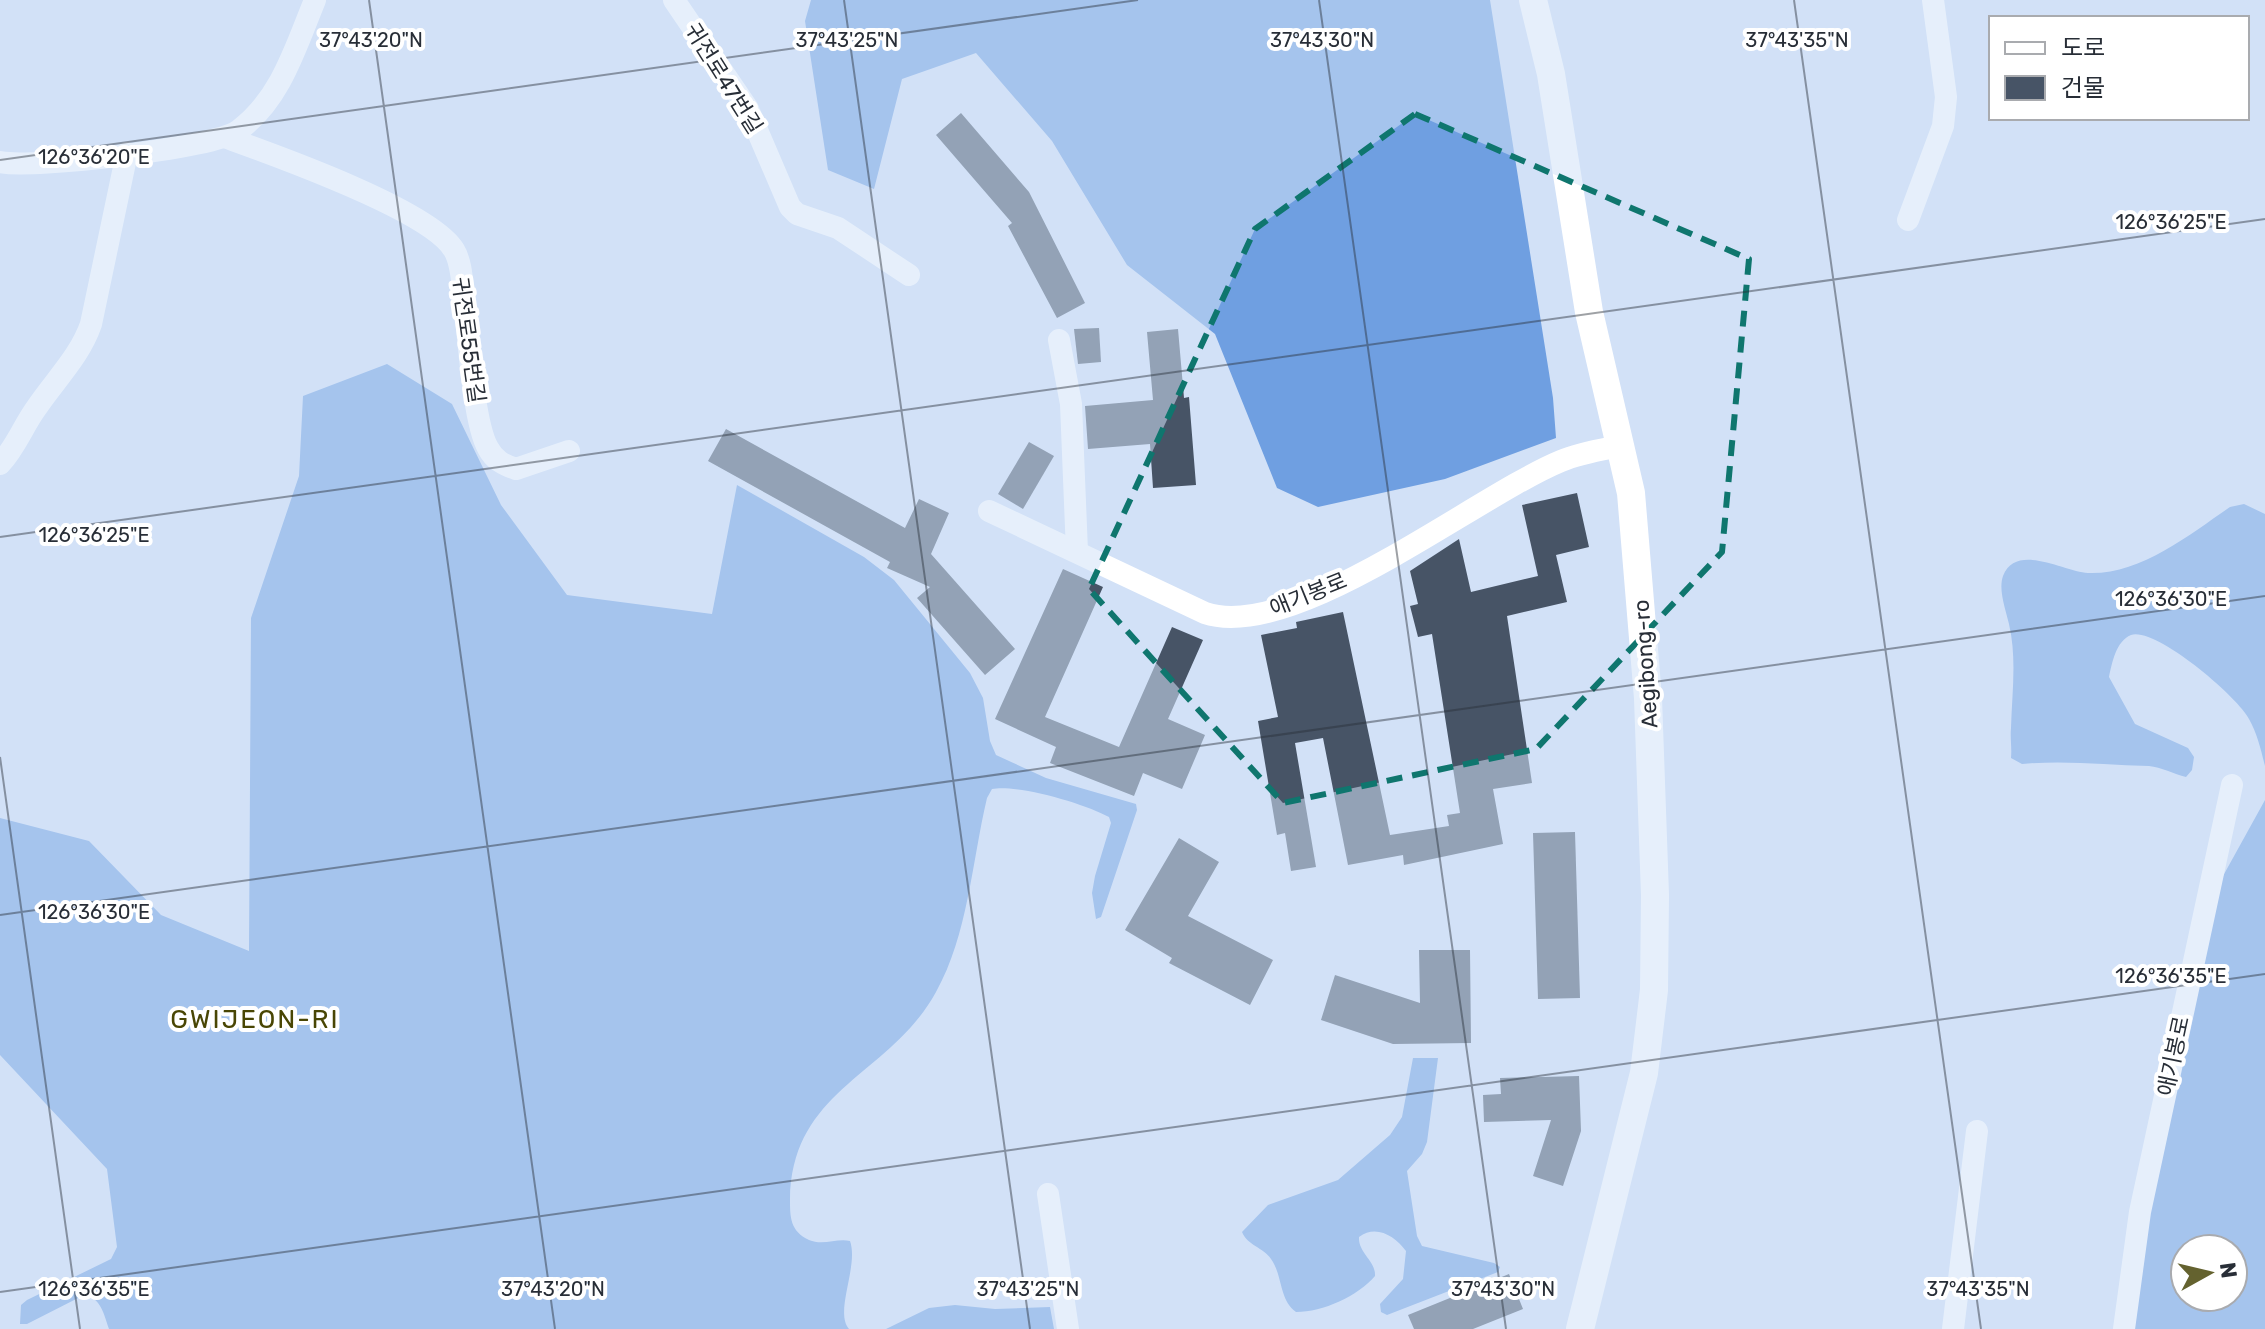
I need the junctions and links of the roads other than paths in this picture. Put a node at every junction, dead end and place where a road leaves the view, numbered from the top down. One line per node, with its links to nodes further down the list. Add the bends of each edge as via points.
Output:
1 (315, 0): 5 (lane, via 275,91)
2 (674, 0): 9 (lane, 귀전로47번길, via 748,109 790,207 838,228)
3 (1533, 0): 11 (main road, Aegibong-ro, via 1554,89 1589,312)
4 (1933, 0): 8 (lane, via 1946,97 1943,126)
5 (227, 138): 6 (lane, 귀전로55번길); 12 (lane, 귀전로55번길, via 354,187 442,235 456,252 462,278 487,447 500,463 516,469)
6 (127, 153): 7 (lane, 귀전로55번길, via 38,164); 13 (lane, via 83,347)
7 (0, 162)
8 (1908, 220)
9 (909, 275)
10 (1059, 340): 15 (lane, via 1071,404)
11 (1620, 446): 15 (lane, 애기봉로, via 1560,461 1342,583 1281,608 1233,618 1205,613); 20 (main road, Aegibong-ro, via 1631,493 1648,698 1654,990 1644,1073)
12 (569, 451)
13 (0, 464)
14 (989, 511): 15 (lane, 애기봉로)
15 (1077, 552)
16 (2232, 785): 22 (lane, 애기봉로, via 2140,1212)
17 (1977, 1131): 21 (lane)
18 (1048, 1194): 19 (lane)
19 (1068, 1329)
20 (1580, 1329)
21 (1953, 1329)
22 (2124, 1329)

